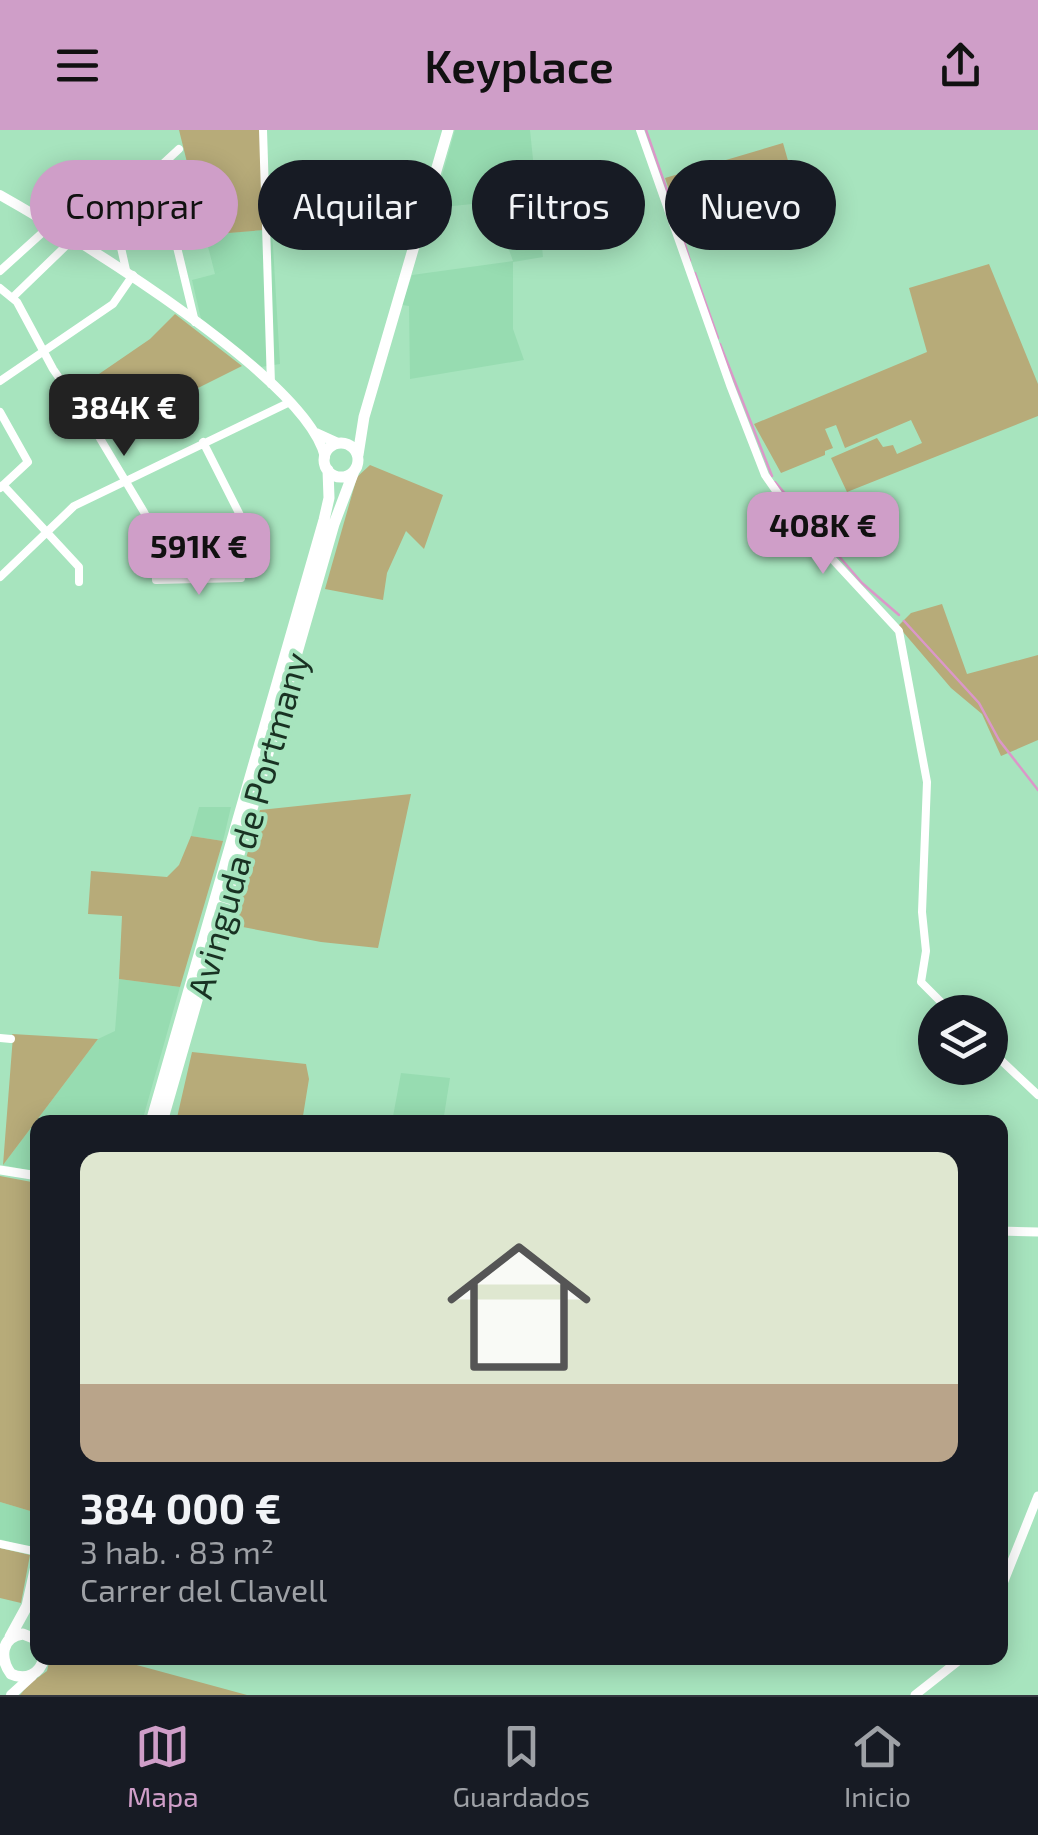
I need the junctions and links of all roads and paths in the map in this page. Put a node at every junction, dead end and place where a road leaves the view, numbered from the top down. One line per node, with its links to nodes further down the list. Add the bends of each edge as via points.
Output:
1 (264, 130): 19 (street)
2 (448, 130): 25 (main road)
3 (640, 130): 37 (street, via 765,475 798,522 898,631 927,782 921,982)
4 (179, 149): 5 (street)
5 (167, 160)
6 (0, 194): 7 (main road)
7 (30, 212)
8 (30, 243): 13 (street)
9 (62, 250): 16 (street)
10 (93, 250): 14 (main road)
11 (124, 250): 14 (street)
12 (178, 250): 17 (street)
13 (0, 271)
14 (130, 273): 17 (main road); 18 (street, via 113,304)
15 (0, 288): 16 (street)
16 (12, 298): 18 (street)
17 (195, 322): 20 (main road)
18 (44, 351): 21 (street); 32 (street)
19 (270, 357): 20 (street); 22 (street)
20 (251, 367): 22 (main road)
21 (0, 381)
22 (271, 384): 23 (main road)
23 (288, 402): 26 (main road); 27 (street)
24 (0, 412): 33 (street, via 28,462)
25 (364, 417): 28 (main road); 29 (main road)
26 (315, 433): 28 (main road); 30 (main road)
27 (203, 442): 32 (street); 32 (street, via 240,517 241,578 156,580 155,533)
28 (339, 443): 29 (main road); 30 (main road, via 330,448)
29 (358, 455): 31 (main road)
30 (326, 464): 31 (main road, via 340,477); 42 (main road, Avinguda de Portmany, via 324,520)
31 (354, 471): 43 (main road, Avinguda de Portmany)
32 (125, 480): 34 (street, via 74,506)
33 (2, 487): 34 (street)
34 (47, 534): 35 (street); 36 (street, via 79,566)
35 (0, 577)
36 (79, 582)
37 (934, 995)
38 (0, 1038): 39 (street)
39 (11, 1039)
40 (1008, 1067): 41 (street)
41 (1038, 1095)
42 (153, 1115)
43 (167, 1115)
44 (0, 1170): 45 (street)
45 (30, 1175)
46 (1008, 1231): 47 (street)
47 (1038, 1232)
48 (1038, 1496): 51 (street)
49 (0, 1544): 50 (street)
50 (30, 1553)
51 (1008, 1571)
52 (30, 1592): 54 (main road)
53 (30, 1637): 54 (main road)
54 (4, 1644): 57 (main road)
55 (40, 1665): 58 (main road)
56 (953, 1665): 60 (street)
57 (4, 1670): 58 (main road, via 20,1678); 59 (main road)
58 (35, 1674): 59 (main road)
59 (9, 1695)
60 (915, 1695)

